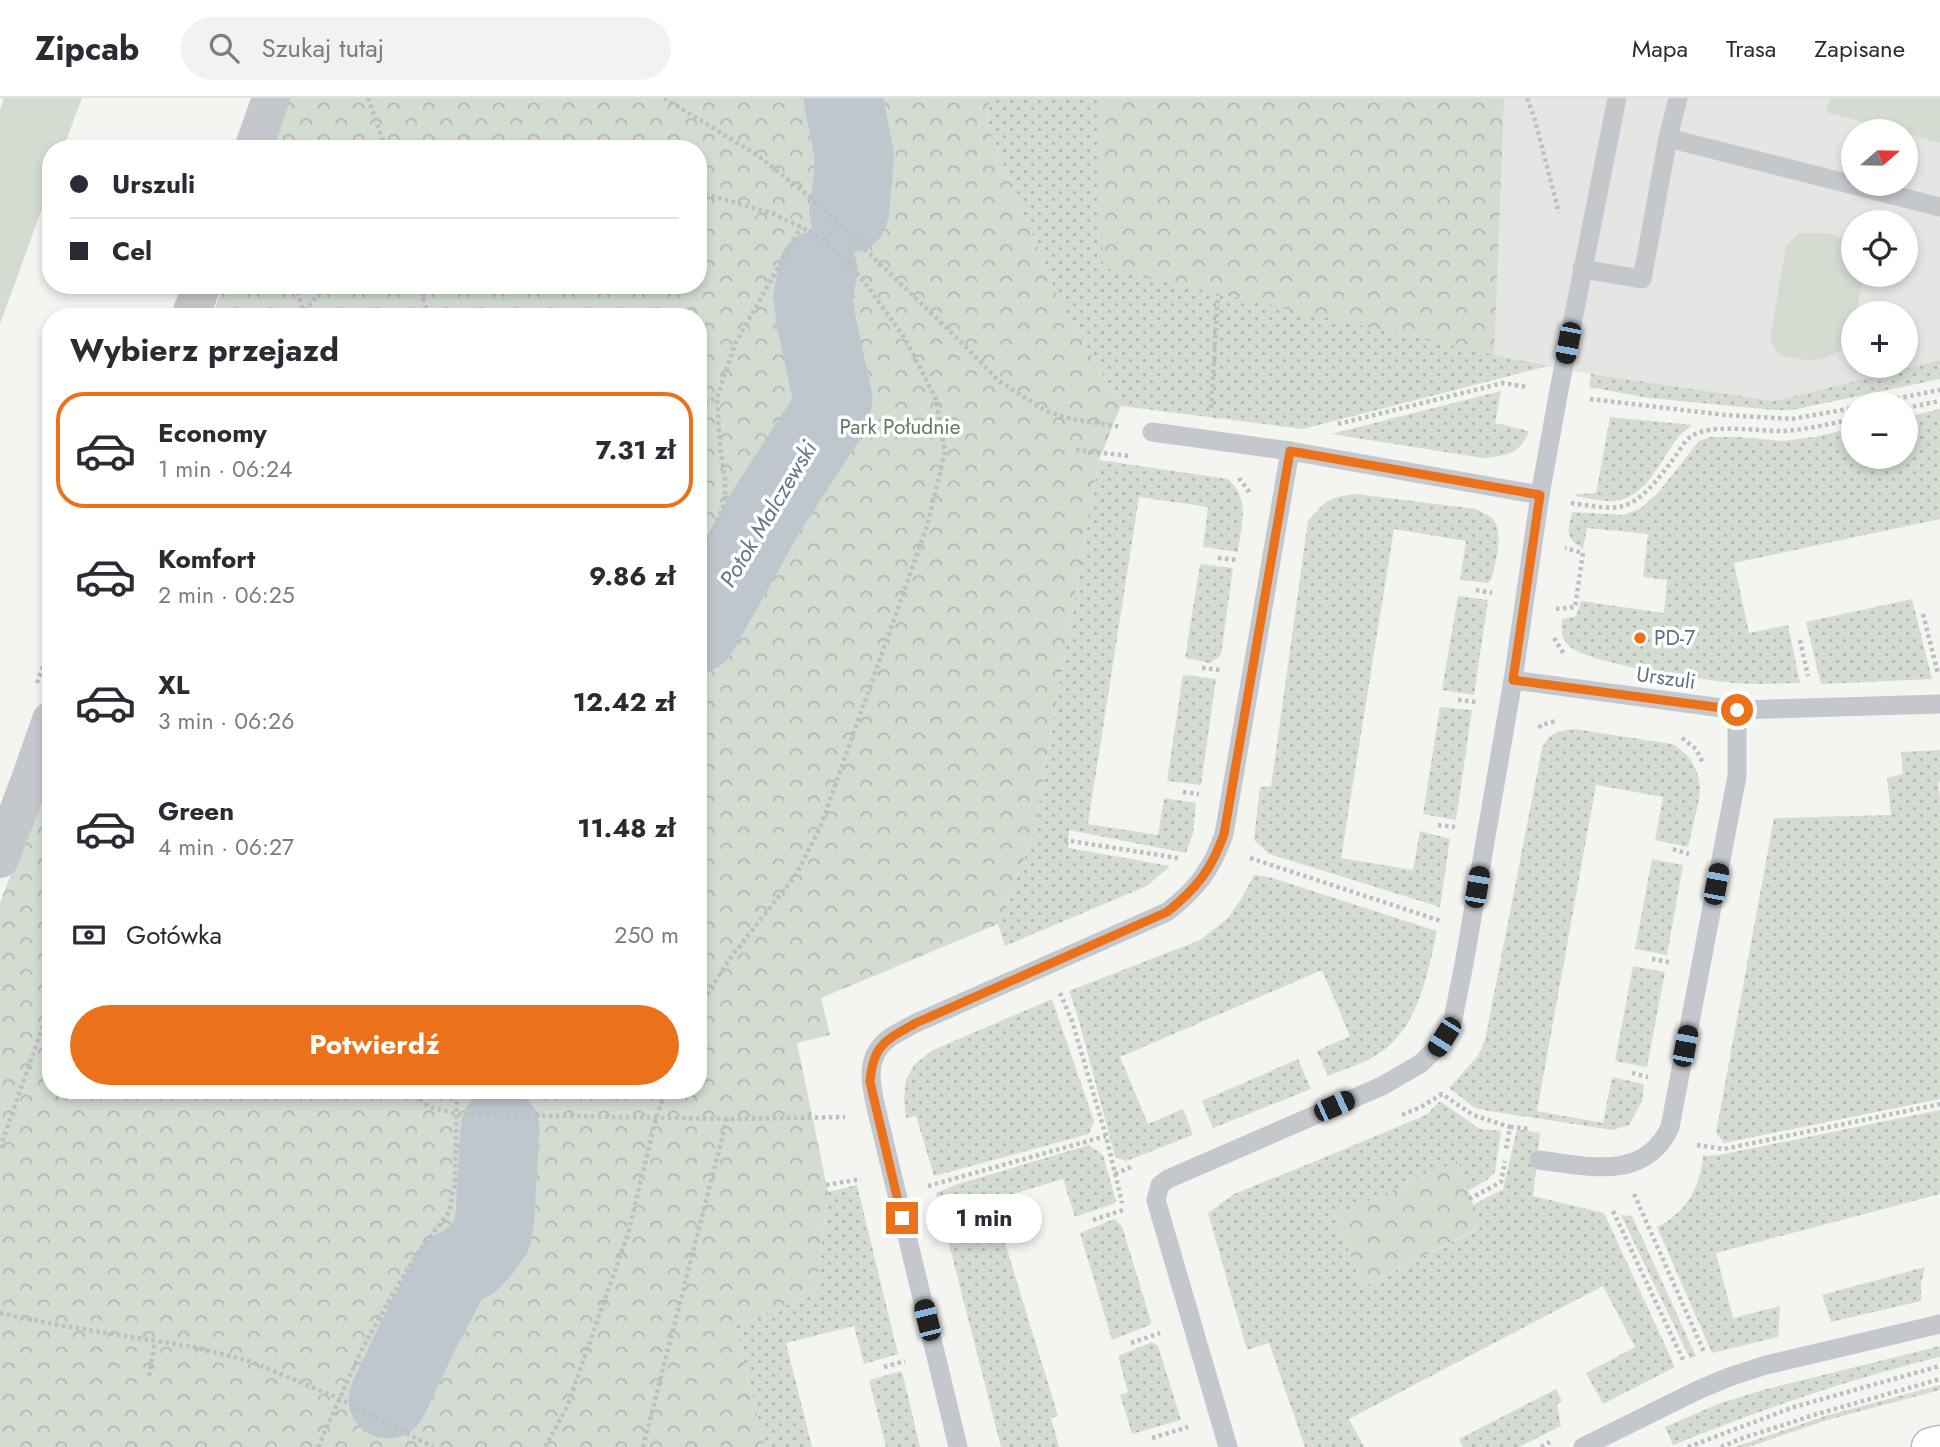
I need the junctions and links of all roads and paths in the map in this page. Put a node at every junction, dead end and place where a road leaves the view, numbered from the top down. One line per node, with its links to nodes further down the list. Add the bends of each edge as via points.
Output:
1 (271, 98): 8 (street)
2 (368, 98): 9 (path)
3 (664, 98): 12 (path, via 757,155)
4 (1527, 98): 13 (path)
5 (1617, 98): 16 (lane)
6 (1678, 98): 7 (lane)
7 (1668, 138): 11 (lane); 16 (lane, via 1642,279)
8 (256, 140)
9 (383, 140)
10 (707, 195): 14 (path)
11 (1940, 207)
12 (838, 224): 15 (path); 27 (path, via 999,381 1046,411)
13 (1562, 224)
14 (802, 227): 15 (path); 22 (path, via 734,344)
15 (825, 240): 69 (path, via 863,280 904,337 936,399 945,452 927,526 821,825 796,875)
16 (1582, 269): 32 (lane)
17 (318, 294): 19 (path)
18 (1218, 294): 28 (path)
19 (306, 308)
20 (1940, 390): 21 (path)
21 (1918, 394)
22 (717, 398): 24 (path); 34 (path, via 725,501)
23 (1940, 401): 25 (path)
24 (707, 402)
25 (1918, 406)
26 (1841, 422): 32 (path, via 1781,431 1701,432 1689,438 1645,492 1619,507)
27 (1152, 432): 28 (lane); 29 (path, via 1148,458)
28 (1210, 440): 30 (lane)
29 (1076, 450)
30 (1290, 451): 32 (lane); 79 (lane, via 1224,834 1215,859 1167,912 887,1040 871,1065)
31 (1234, 473): 33 (path)
32 (1540, 495): 43 (lane)
33 (1254, 503)
34 (707, 538)
35 (1218, 558): 36 (path)
36 (1244, 561)
37 (1476, 590): 38 (path)
38 (1496, 594)
39 (1923, 614): 44 (path)
40 (1800, 640): 42 (path)
41 (1202, 668): 45 (path, via 1226,670)
42 (1808, 677)
43 (1513, 680): 48 (lane, Urszuli); 118 (lane, via 1452,1024 1436,1049 1382,1086 1160,1185 1156,1199)
44 (1940, 680)
45 (1223, 682)
46 (1458, 700): 49 (path, via 1479,702)
47 (1940, 704): 48 (lane, Urszuli)
48 (1737, 710): 90 (lane, via 1737,776 1670,1128 1646,1156)
49 (1477, 715)
50 (1562, 719): 51 (path, via 1541,726)
51 (1534, 735)
52 (1669, 736): 54 (path, via 1683,738)
53 (42, 746): 63 (street)
54 (1704, 764)
55 (1183, 792): 56 (path)
56 (1205, 795)
57 (1438, 825): 58 (path)
58 (1460, 828)
59 (1064, 840): 64 (path)
60 (1673, 849): 61 (path)
61 (1693, 856)
62 (1246, 857): 65 (path, via 1445,922)
63 (0, 859)
64 (1189, 860)
65 (1446, 916)
66 (1652, 959): 67 (path)
67 (1674, 962)
68 (1059, 989): 70 (path)
69 (707, 994)
70 (1072, 1021)
71 (42, 1029): 87 (path)
72 (1632, 1073): 73 (path)
73 (1653, 1078)
74 (420, 1099): 78 (path, via 429,1107)
75 (457, 1099): 78 (path)
76 (663, 1099): 81 (path)
77 (1940, 1104): 86 (path, via 1724,1149)
78 (457, 1114): 81 (path); 109 (path, via 455,1184 449,1212 398,1285)
79 (878, 1116): 82 (path); 117 (lane)
80 (1399, 1117): 83 (path, via 1442,1094 1473,1115)
81 (656, 1118): 82 (path); 115 (path, via 628,1234 567,1407)
82 (727, 1119): 116 (path)
83 (1510, 1127): 84 (path); 93 (path, via 1501,1182)
84 (1535, 1129)
85 (1106, 1136): 92 (path)
86 (1700, 1145)
87 (0, 1148)
88 (1539, 1160): 90 (lane, via 1597,1168)
89 (1135, 1165): 91 (path)
90 (1623, 1166): 102 (path)
91 (1115, 1174)
92 (922, 1188)
93 (1469, 1199)
94 (1123, 1210): 96 (path)
95 (1613, 1210): 104 (path)
96 (1093, 1220)
97 (0, 1313): 100 (path)
98 (1940, 1324): 119 (lane, via 1729,1377)
99 (1160, 1333): 101 (path)
100 (155, 1342): 107 (path); 109 (path, via 250,1361)
101 (1131, 1342)
102 (1704, 1353)
103 (905, 1360): 106 (path)
104 (1685, 1364)
105 (1940, 1366): 120 (path, via 1794,1408)
106 (884, 1367)
107 (149, 1376)
108 (1940, 1380): 121 (path)
109 (340, 1399): 113 (path); 114 (path)
110 (1189, 1427): 111 (path)
111 (1152, 1438)
112 (1940, 1445): 122 (street)
113 (318, 1447)
114 (433, 1447)
115 (545, 1447)
116 (643, 1447)
117 (958, 1447)
118 (1228, 1447)
119 (1583, 1447)
120 (1688, 1447)
121 (1721, 1447)
122 (1931, 1447)

